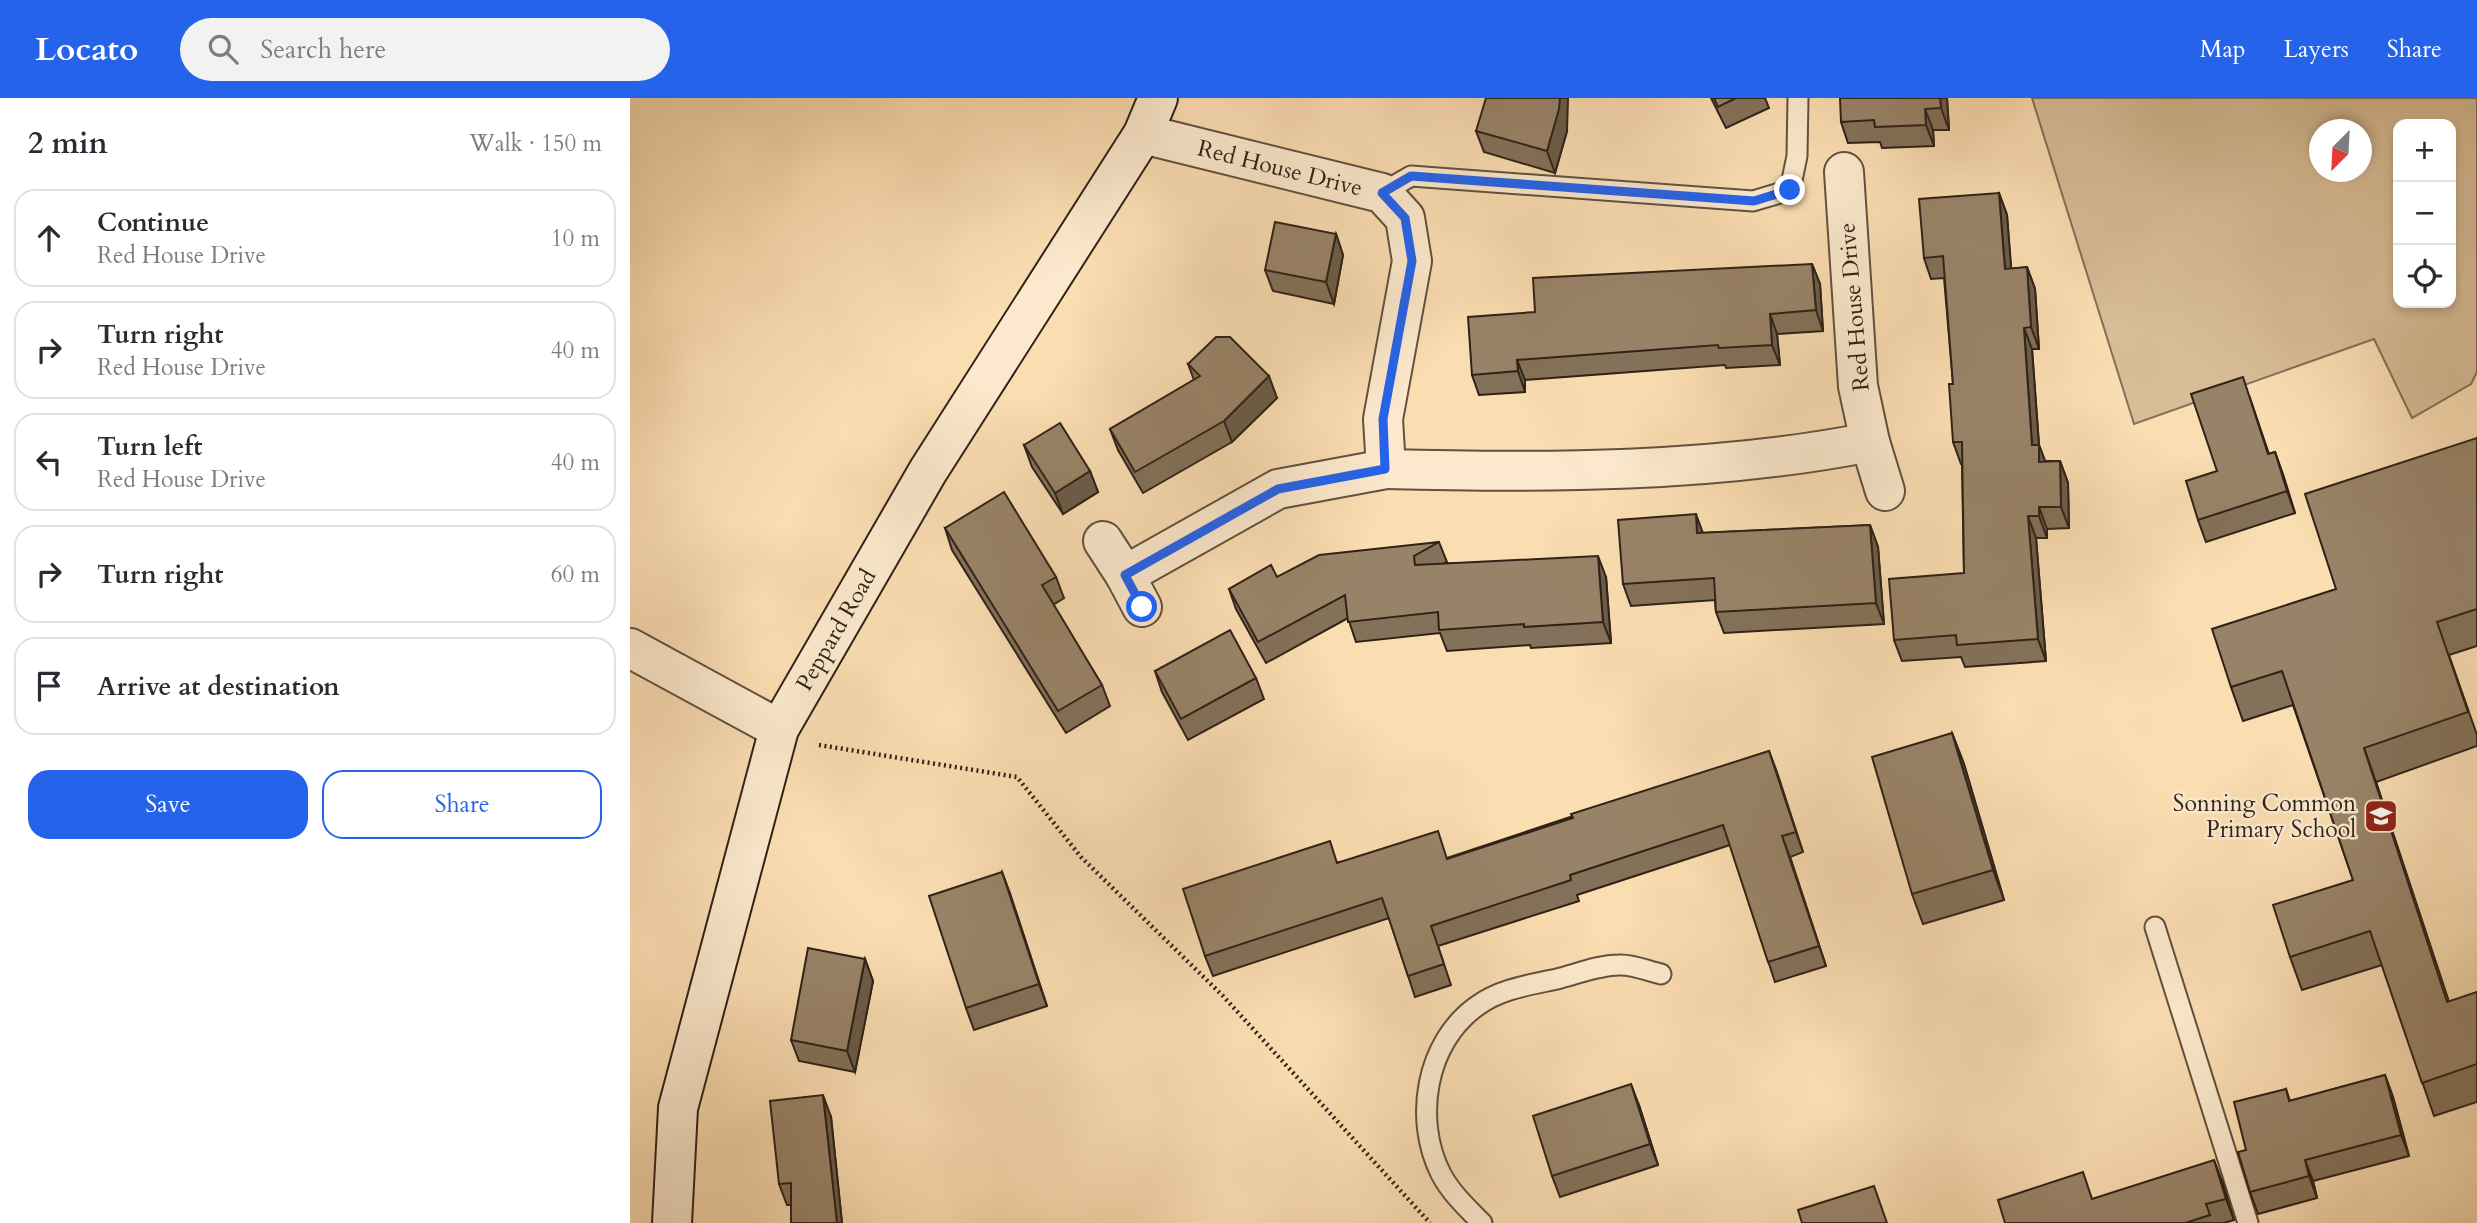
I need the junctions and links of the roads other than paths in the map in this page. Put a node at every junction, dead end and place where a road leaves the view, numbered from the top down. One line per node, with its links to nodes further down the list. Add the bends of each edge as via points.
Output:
1 (1158, 98): 3 (street, Peppard Road)
2 (1798, 98): 5 (lane, via 1797,156 1790,190 1754,201 1411,176)
3 (1143, 134): 5 (street, Red House Drive); 11 (street, Peppard Road, via 928,471)
4 (1844, 173): 6 (street, Red House Drive, via 1858,386)
5 (1382, 193): 7 (street, Red House Drive, via 1405,218 1412,261 1383,419)
6 (1870, 442): 7 (street, via 1803,455 1543,472); 8 (street, Red House Drive)
7 (1385, 469): 9 (street, via 1278,489 1133,591)
8 (1885, 491)
9 (1103, 541)
10 (630, 648): 11 (street)
11 (776, 736): 14 (street, Peppard Road, via 678,1108)
12 (2155, 927): 16 (lane)
13 (1661, 974): 15 (lane, via 1620,965 1507,990 1477,1005 1452,1028 1436,1056 1427,1087 1431,1147 1441,1174)
14 (672, 1223)
15 (1482, 1223)
16 (2248, 1223)

